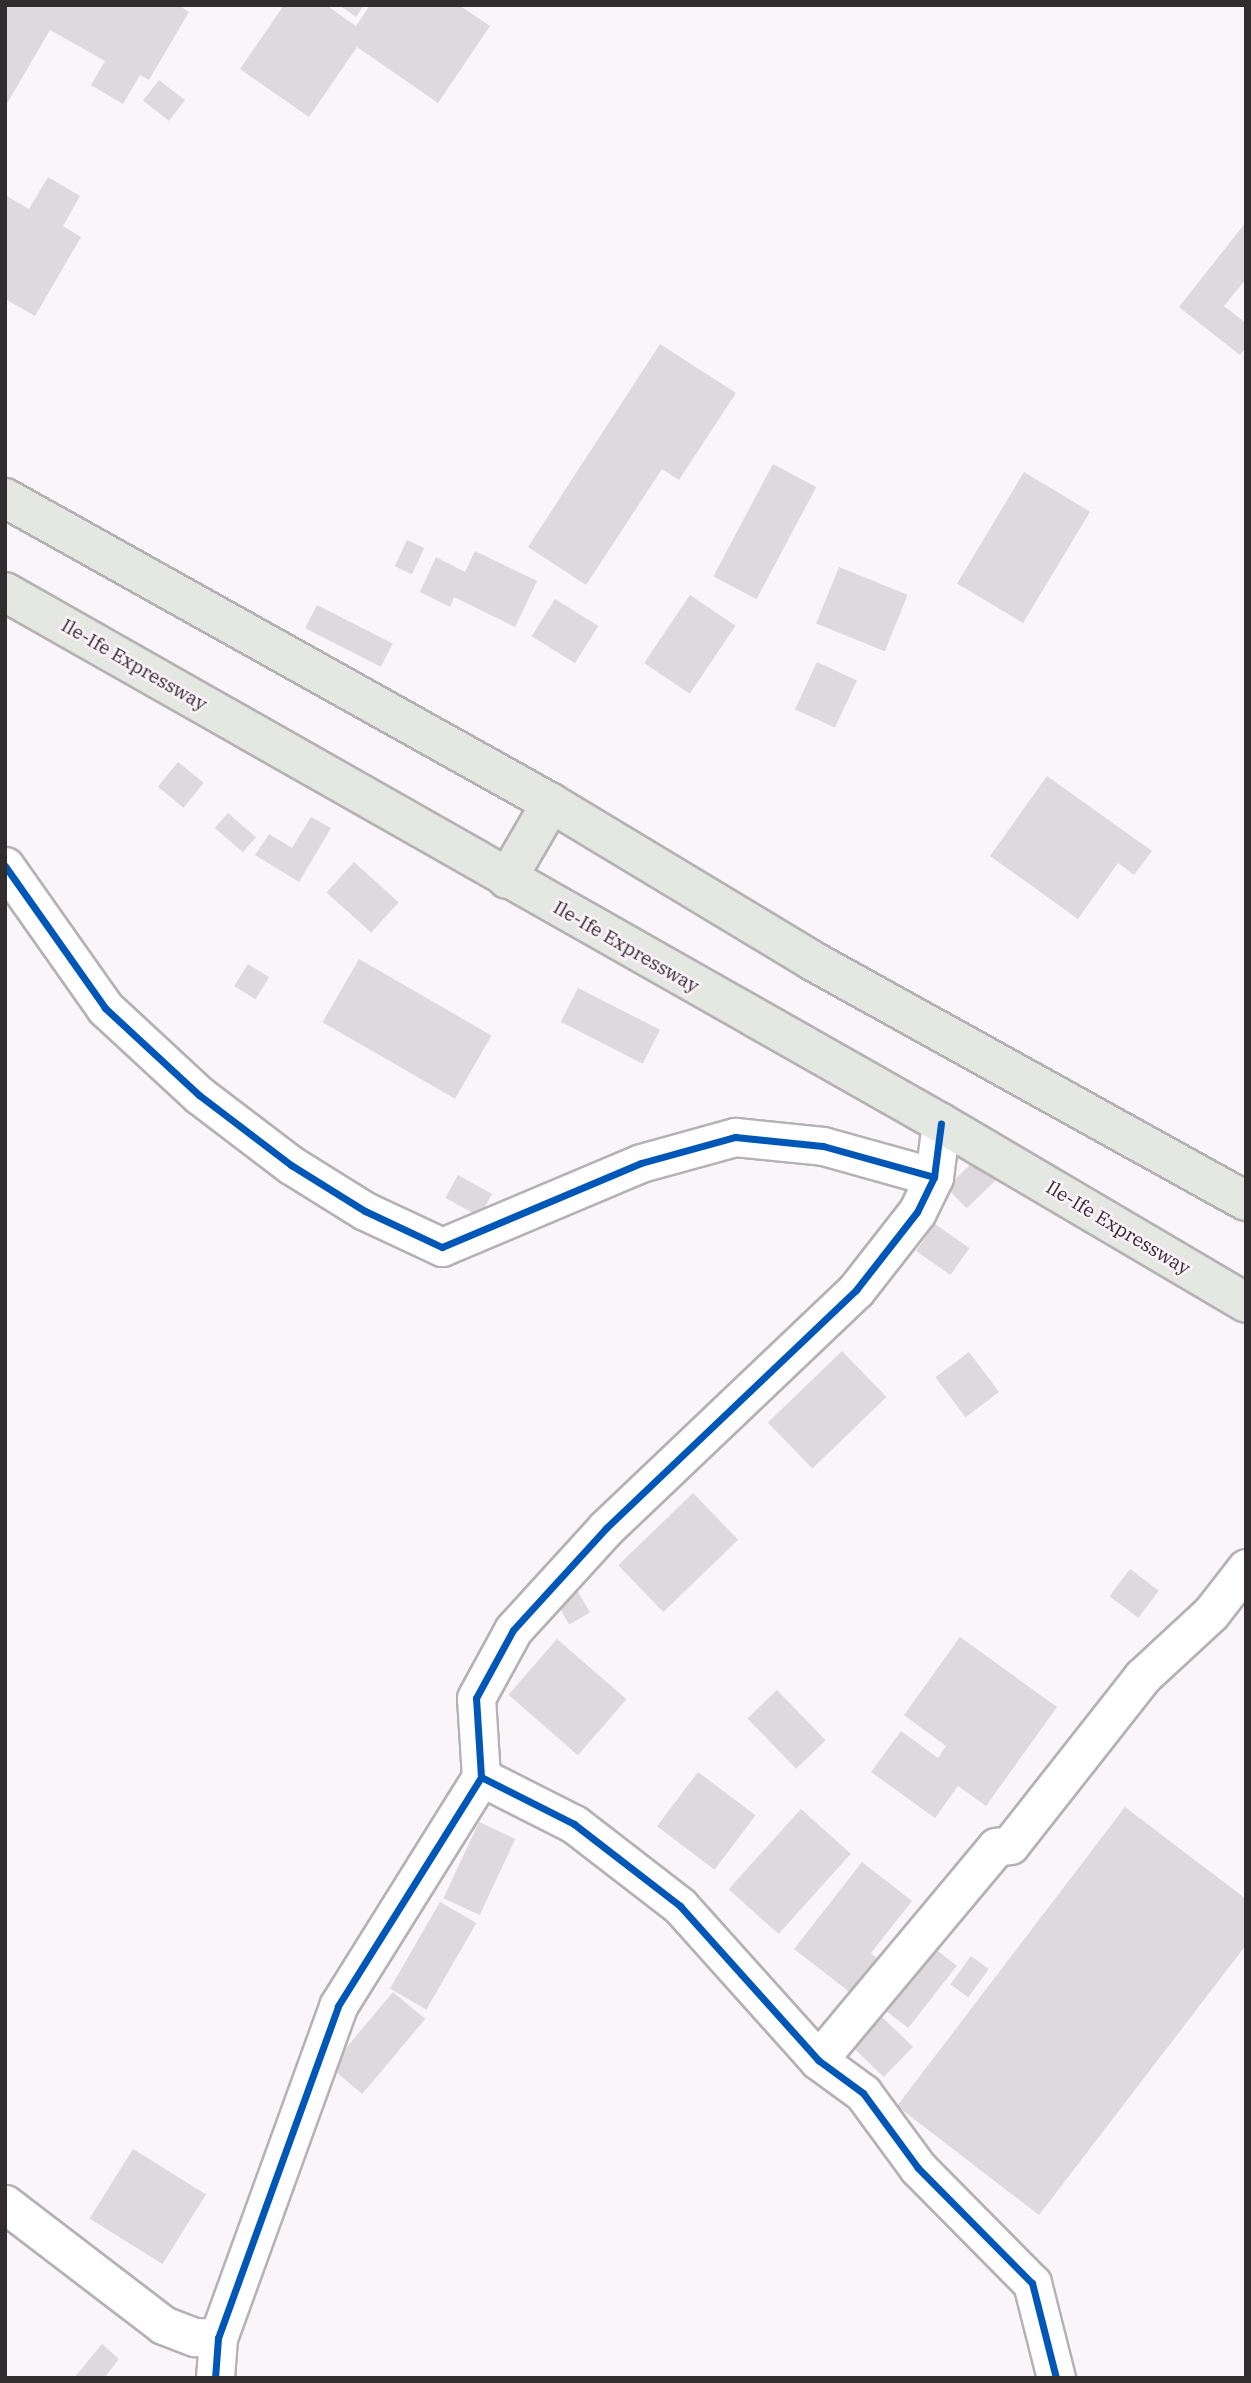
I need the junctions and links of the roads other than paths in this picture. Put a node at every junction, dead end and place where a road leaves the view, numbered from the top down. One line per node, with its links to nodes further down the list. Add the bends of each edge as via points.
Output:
1 (5, 498): 3 (main road)
2 (5, 592): 5 (main road, Ile-Ife Expressway)
3 (551, 803): 5 (main road); 8 (main road, via 811,960)
4 (5, 866): 7 (street, via 105,1008 199,1095 291,1165 365,1211 442,1247 640,1163 735,1137 823,1146)
5 (507, 879): 6 (main road, Ile-Ife Expressway)
6 (941, 1123): 7 (street); 9 (main road, Ile-Ife Expressway)
7 (934, 1177): 11 (street, via 917,1212 856,1290 606,1528 513,1630 476,1698)
8 (1246, 1201)
9 (1246, 1303)
10 (1246, 1569): 12 (street, via 1210,1613 1142,1677 1010,1846 996,1847)
11 (481, 1777): 12 (street, via 574,1824 680,1906); 14 (street, via 338,2006)
12 (818, 2060): 16 (street, via 863,2092 918,2168 1032,2283)
13 (5, 2204): 14 (street, via 163,2325 195,2337)
14 (218, 2338): 15 (street)
15 (215, 2378)
16 (1056, 2378)

